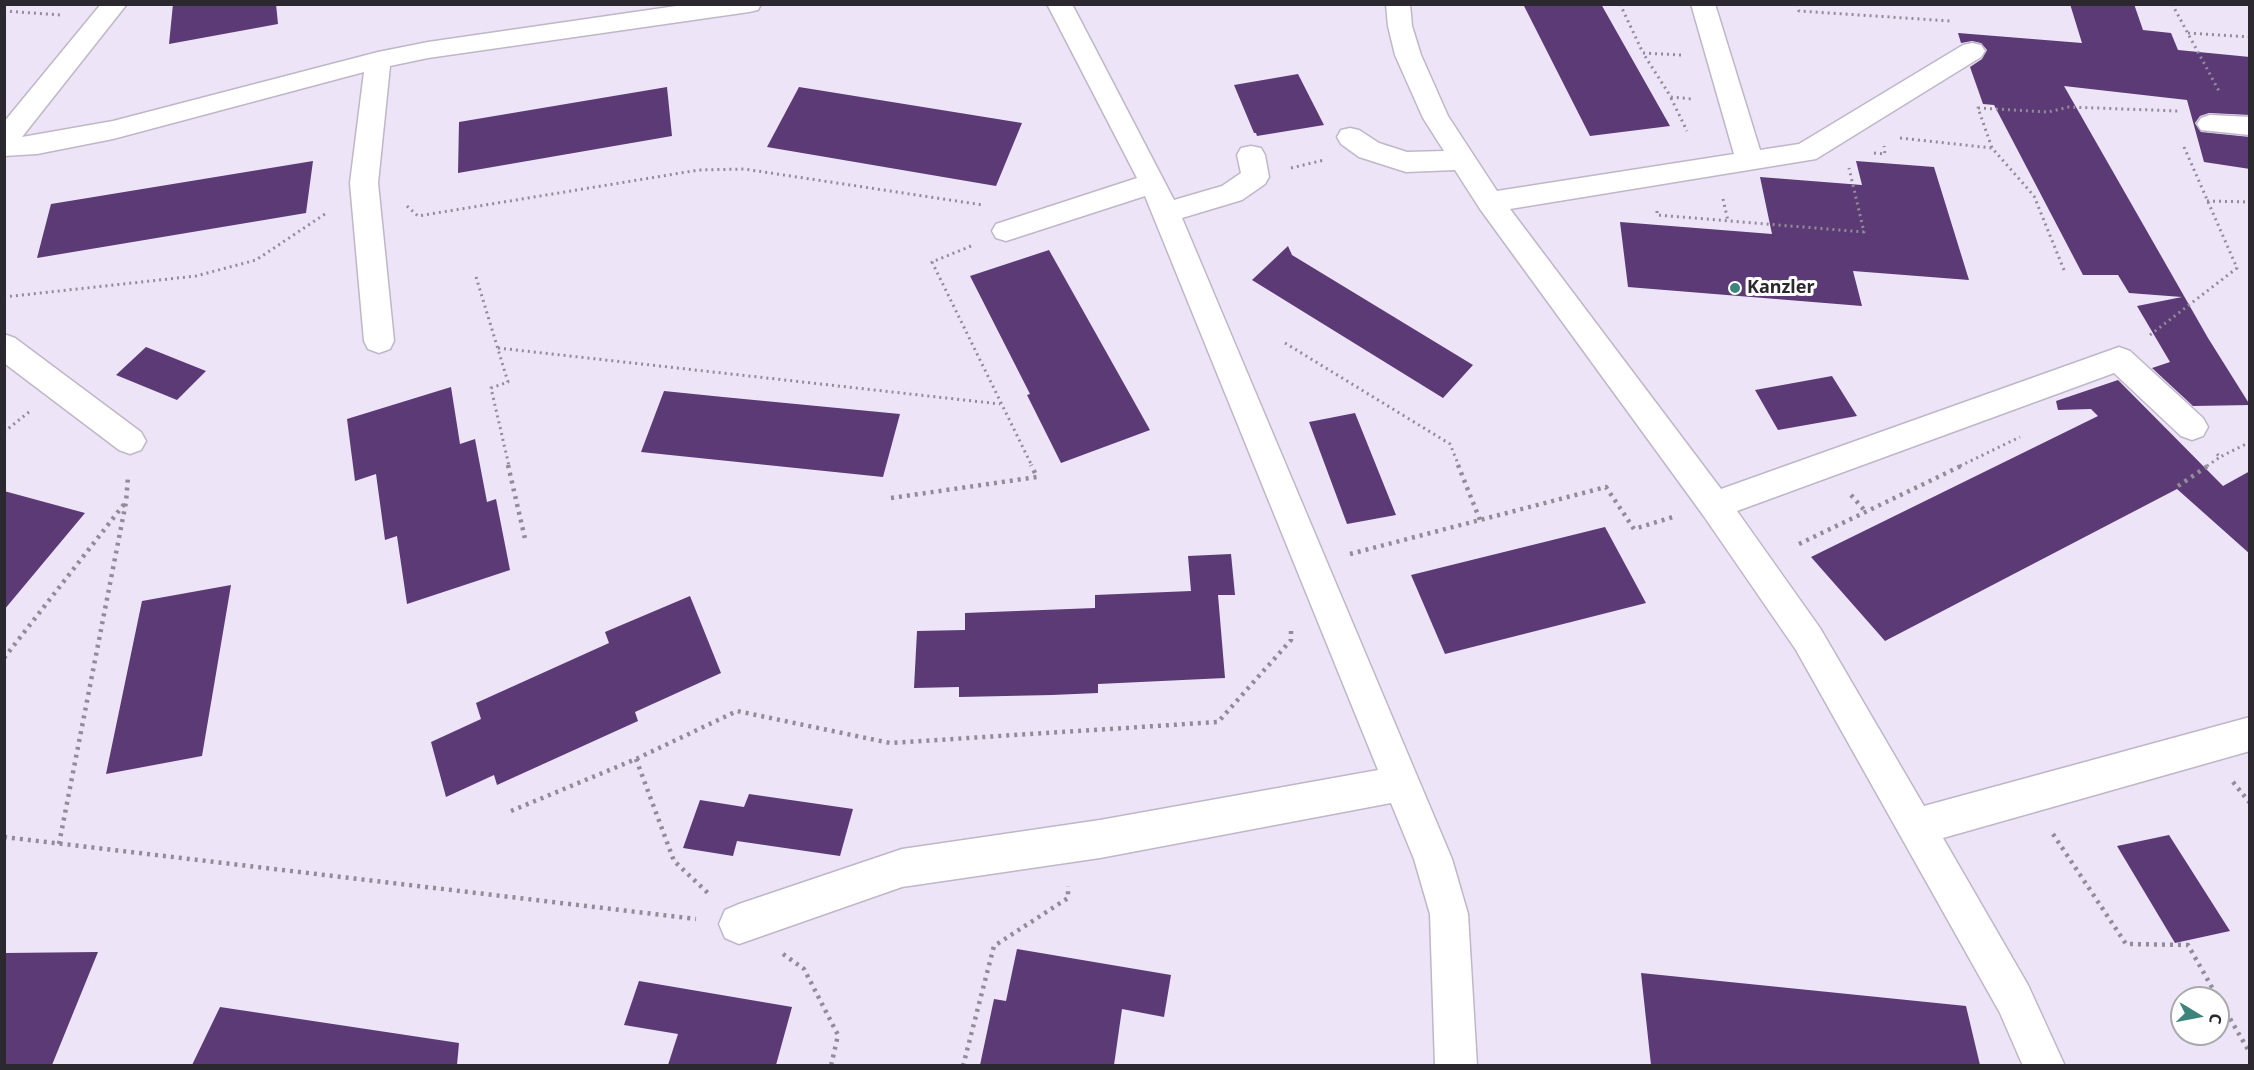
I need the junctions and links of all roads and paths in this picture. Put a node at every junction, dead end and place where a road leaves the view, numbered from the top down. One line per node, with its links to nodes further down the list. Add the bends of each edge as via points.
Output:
1 (749, 4): 15 (street)
2 (1059, 4): 33 (street)
3 (1398, 4): 28 (street, via 1408,55 1436,118)
4 (1620, 4): 13 (path)
5 (1703, 4): 14 (street)
6 (1797, 4): 12 (path, via 1799,11 1965,22)
7 (2172, 4): 10 (path)
8 (4, 11): 9 (path)
9 (109, 12): 23 (street)
10 (2188, 33): 11 (path); 19 (path)
11 (2250, 37)
12 (1972, 51): 29 (street, via 1806,152)
13 (1643, 53): 14 (path); 16 (path)
14 (1719, 57): 17 (street)
15 (378, 60): 25 (street, via 103,133); 34 (street, via 364,183)
16 (1671, 97): 17 (path); 20 (path)
17 (1732, 102): 29 (street)
18 (2202, 118): 19 (street); 26 (path, via 2069,106 2048,112 1978,108); 35 (path, via 2179,137)
19 (2244, 126)
20 (1687, 131)
21 (1884, 137): 27 (path, via 1885,154)
22 (1894, 138): 26 (path)
23 (4, 141)
24 (1360, 143): 28 (street, via 1406,162); 31 (path)
25 (4, 147)
26 (1992, 148): 40 (path, via 2034,196)
27 (1865, 152)
28 (1463, 160): 36 (street)
29 (1750, 161): 32 (street)
30 (1848, 162): 32 (path, via 1864,232 1657,215)
31 (1253, 166): 38 (street, via 1232,193)
32 (1650, 177): 36 (street)
33 (1153, 183): 38 (street); 39 (street)
34 (366, 201): 39 (path, via 394,195 418,216 699,170 744,169 995,207); 42 (path, via 339,206 246,263 196,276); 43 (street)
35 (2207, 201): 37 (path); 47 (path, via 2237,268)
36 (1490, 202): 56 (street)
37 (2250, 202)
38 (1165, 213): 60 (street)
39 (1006, 231): 49 (path, via 932,262)
40 (2064, 270)
41 (476, 277): 46 (path)
42 (4, 297)
43 (379, 341)
44 (1285, 343): 57 (path, via 1450,444)
45 (4, 346): 51 (street)
46 (498, 348): 49 (path); 58 (path, via 508,382 491,388)
47 (2119, 359): 48 (street); 50 (street)
48 (2021, 395): 56 (street); 59 (path, via 2049,423)
49 (1001, 404): 54 (path, via 1037,477)
50 (2192, 427)
51 (130, 441): 55 (path)
52 (2220, 457): 53 (path)
53 (2178, 486)
54 (891, 498)
55 (126, 502): 62 (path); 71 (path)
56 (1714, 505): 57 (path, via 1634,529 1606,487); 68 (street, via 1808,639)
57 (1479, 520): 60 (path)
58 (526, 543)
59 (1799, 544)
60 (1311, 564): 65 (street)
61 (1291, 621): 64 (path, via 1291,640 1218,722 890,743 737,711)
62 (4, 658)
63 (2250, 734): 66 (street)
64 (636, 759): 67 (path); 72 (path, via 674,861)
65 (1403, 783): 70 (street); 79 (street, via 1433,859 1449,914)
66 (2028, 795): 68 (street); 74 (path, via 2126,944 2188,945)
67 (511, 811)
68 (1916, 827): 80 (street, via 2014,999)
69 (4, 837): 71 (path)
70 (1069, 843): 73 (street, via 902,868); 78 (path, via 1068,898 993,946)
71 (59, 844): 73 (path)
72 (710, 894)
73 (739, 924): 77 (path, via 804,969 838,1035)
74 (2211, 986)
75 (2230, 1019): 76 (path)
76 (2250, 1053)
77 (831, 1065)
78 (963, 1065)
79 (1456, 1065)
80 (2045, 1065)

